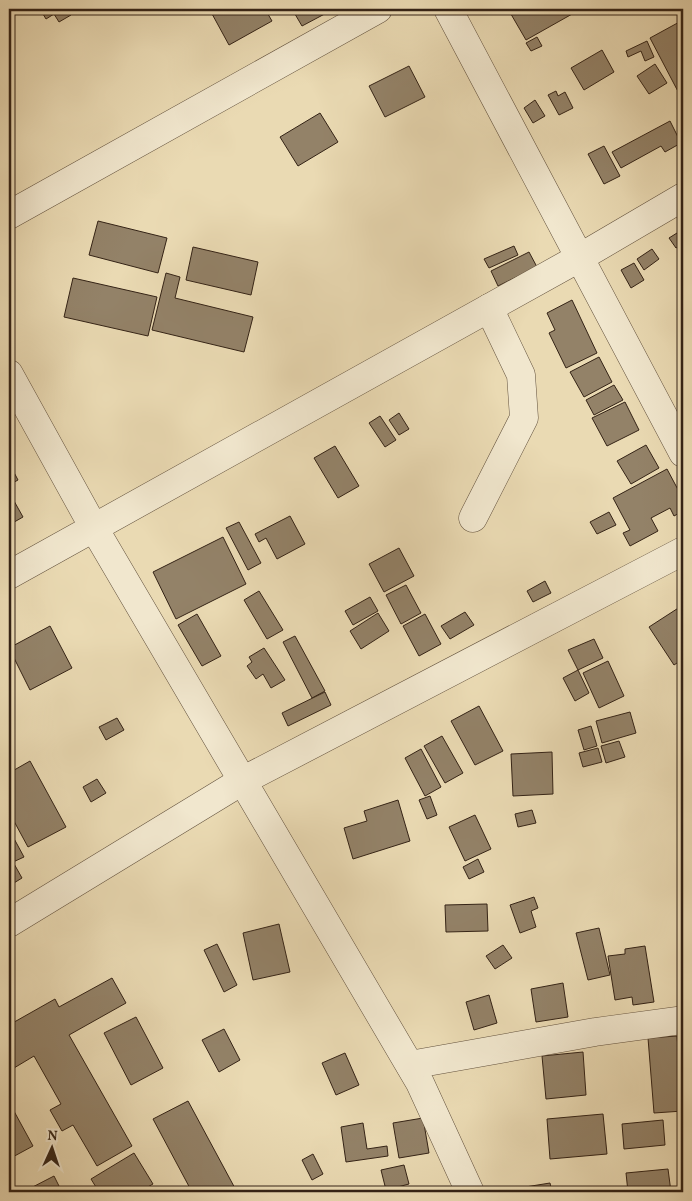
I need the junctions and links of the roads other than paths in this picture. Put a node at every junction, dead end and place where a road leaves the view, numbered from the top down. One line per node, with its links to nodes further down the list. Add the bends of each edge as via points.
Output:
1 (378, 9): 4 (street)
2 (448, 9): 5 (street)
3 (683, 197): 5 (street)
4 (9, 215)
5 (579, 258): 6 (street); 8 (street)
6 (489, 308): 9 (street, via 521,375 524,418); 10 (street)
7 (9, 374): 10 (street)
8 (683, 452)
9 (473, 518)
10 (94, 528): 12 (street); 13 (street)
11 (683, 552): 13 (street)
12 (9, 575)
13 (242, 781): 14 (street); 16 (street)
14 (9, 923)
15 (683, 1020): 16 (street)
16 (410, 1065): 17 (street)
17 (470, 1192)

